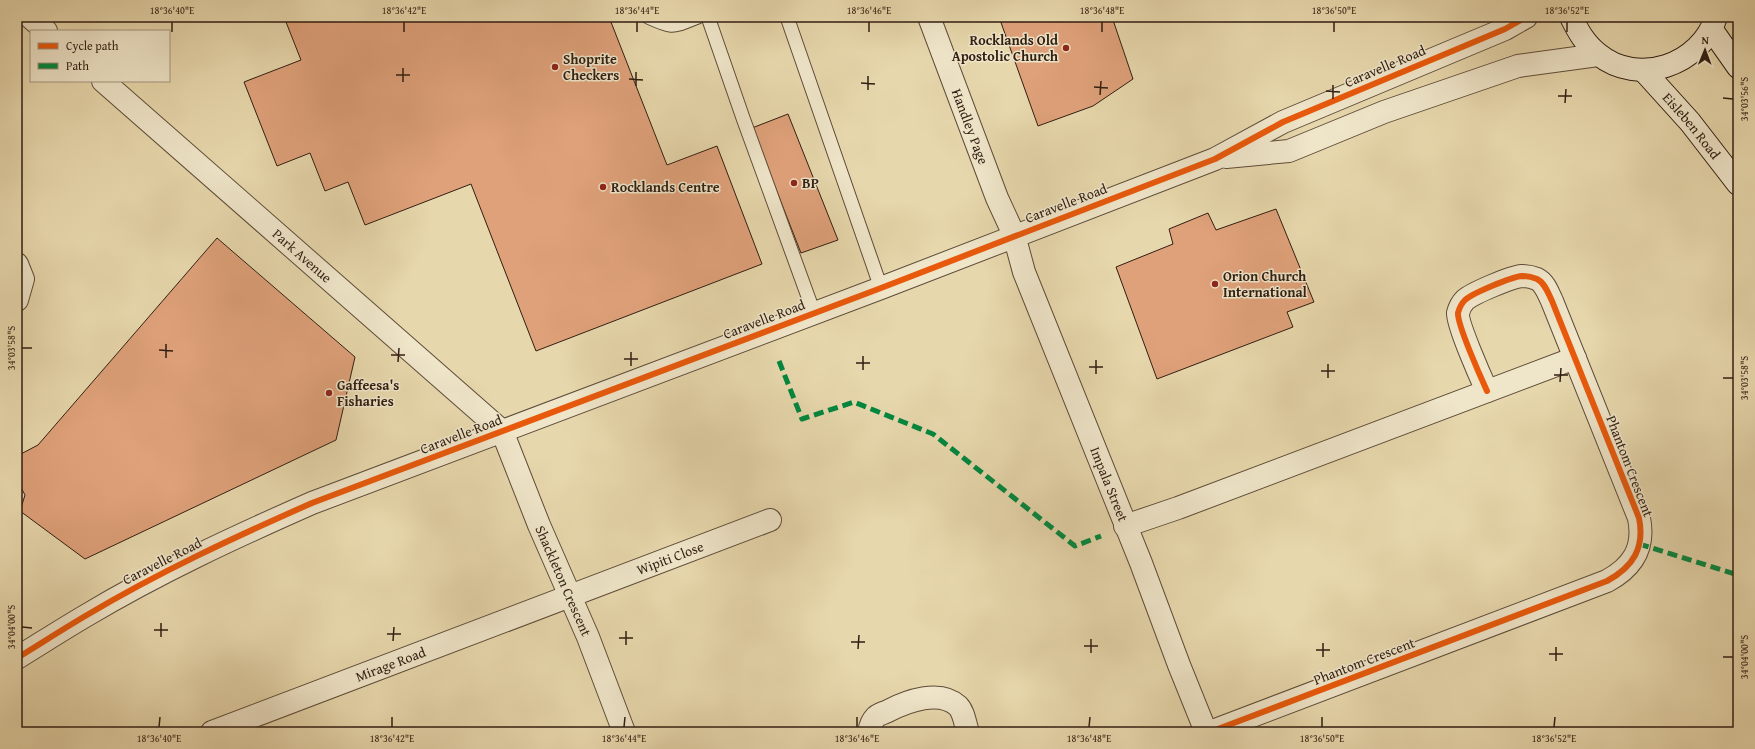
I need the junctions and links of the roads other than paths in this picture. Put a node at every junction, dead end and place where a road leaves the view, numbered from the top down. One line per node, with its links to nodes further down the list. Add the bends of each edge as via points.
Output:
1 (30, 17): 10 (street)
2 (648, 17): 3 (lane, via 667,26 674,26)
3 (698, 17)
4 (708, 17): 21 (lane)
5 (787, 17): 19 (lane)
6 (929, 17): 17 (street, Handley Page, via 997,198)
7 (1526, 17): 15 (street, Caravelle Road, via 1505,29 1283,122)
8 (1571, 17): 11 (street, via 1581,38)
9 (1714, 24): 12 (street); 13 (street, via 1699,46 1683,59 1664,67)
10 (45, 30)
11 (1598, 55): 13 (street, via 1619,66); 15 (street, Caravelle Road, via 1518,66 1384,112 1288,151)
12 (1738, 67)
13 (1643, 70): 16 (street, Eisleben Road, via 1690,122)
14 (105, 82): 24 (street, Park Avenue)
15 (1215, 159): 17 (street, Caravelle Road)
16 (1738, 184)
17 (1014, 235): 19 (street, Caravelle Road); 26 (street, Impala Street, via 1024,272)
18 (17, 264): 20 (street, via 23,279)
19 (881, 288): 21 (street, Caravelle Road)
20 (17, 300)
21 (814, 313): 24 (street, Caravelle Road)
22 (1574, 358): 23 (street); 23 (street, Phantom Crescent, via 1545,285 1538,279 1522,276 1503,281 1465,300 1458,315); 34 (street, Phantom Crescent, via 1639,518 1640,544 1627,568 1607,581)
23 (1487, 391): 26 (street)
24 (502, 431): 27 (street, Shackleton Crescent); 28 (street, Caravelle Road, via 312,503 236,537 108,603)
25 (770, 520): 27 (street, Wipiti Close)
26 (1126, 526): 33 (street, Impala Street)
27 (570, 596): 29 (street, Mirage Road); 30 (street, Shackleton Crescent)
28 (17, 658)
29 (212, 732)
30 (624, 732)
31 (869, 732): 32 (street, via 876,716 903,703 928,698 948,700 958,707)
32 (968, 732)
33 (1206, 732)
34 (1210, 732)

